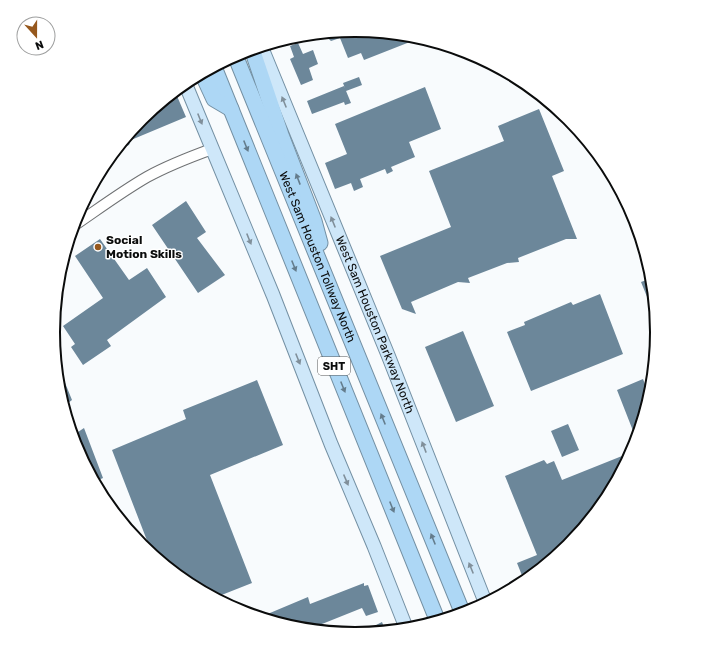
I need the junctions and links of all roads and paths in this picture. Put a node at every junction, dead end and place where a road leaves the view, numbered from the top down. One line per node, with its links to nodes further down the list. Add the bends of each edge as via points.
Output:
1 (263, 52): 11 (main road, West Sam Houston Parkway North, one-way to 1, via 385,348)
2 (254, 55): 10 (highway, one-way to 2, via 314,221)
3 (237, 61): 10 (highway, West Sam Houston Tollway North / SHT)
4 (216, 72): 7 (highway, West Sam Houston Tollway North / SHT)
5 (205, 79): 7 (highway, via 214,99)
6 (188, 89): 8 (main road, one-way to 8)
7 (231, 109): 13 (highway, West Sam Houston Tollway North / SHT, one-way to 13)
8 (212, 149): 9 (street, via 148,177); 14 (main road, one-way to 14)
9 (82, 220)
10 (334, 297): 12 (highway, West Sam Houston Tollway North / SHT, one-way to 10)
11 (484, 599)
12 (461, 608)
13 (436, 616)
14 (404, 623)

